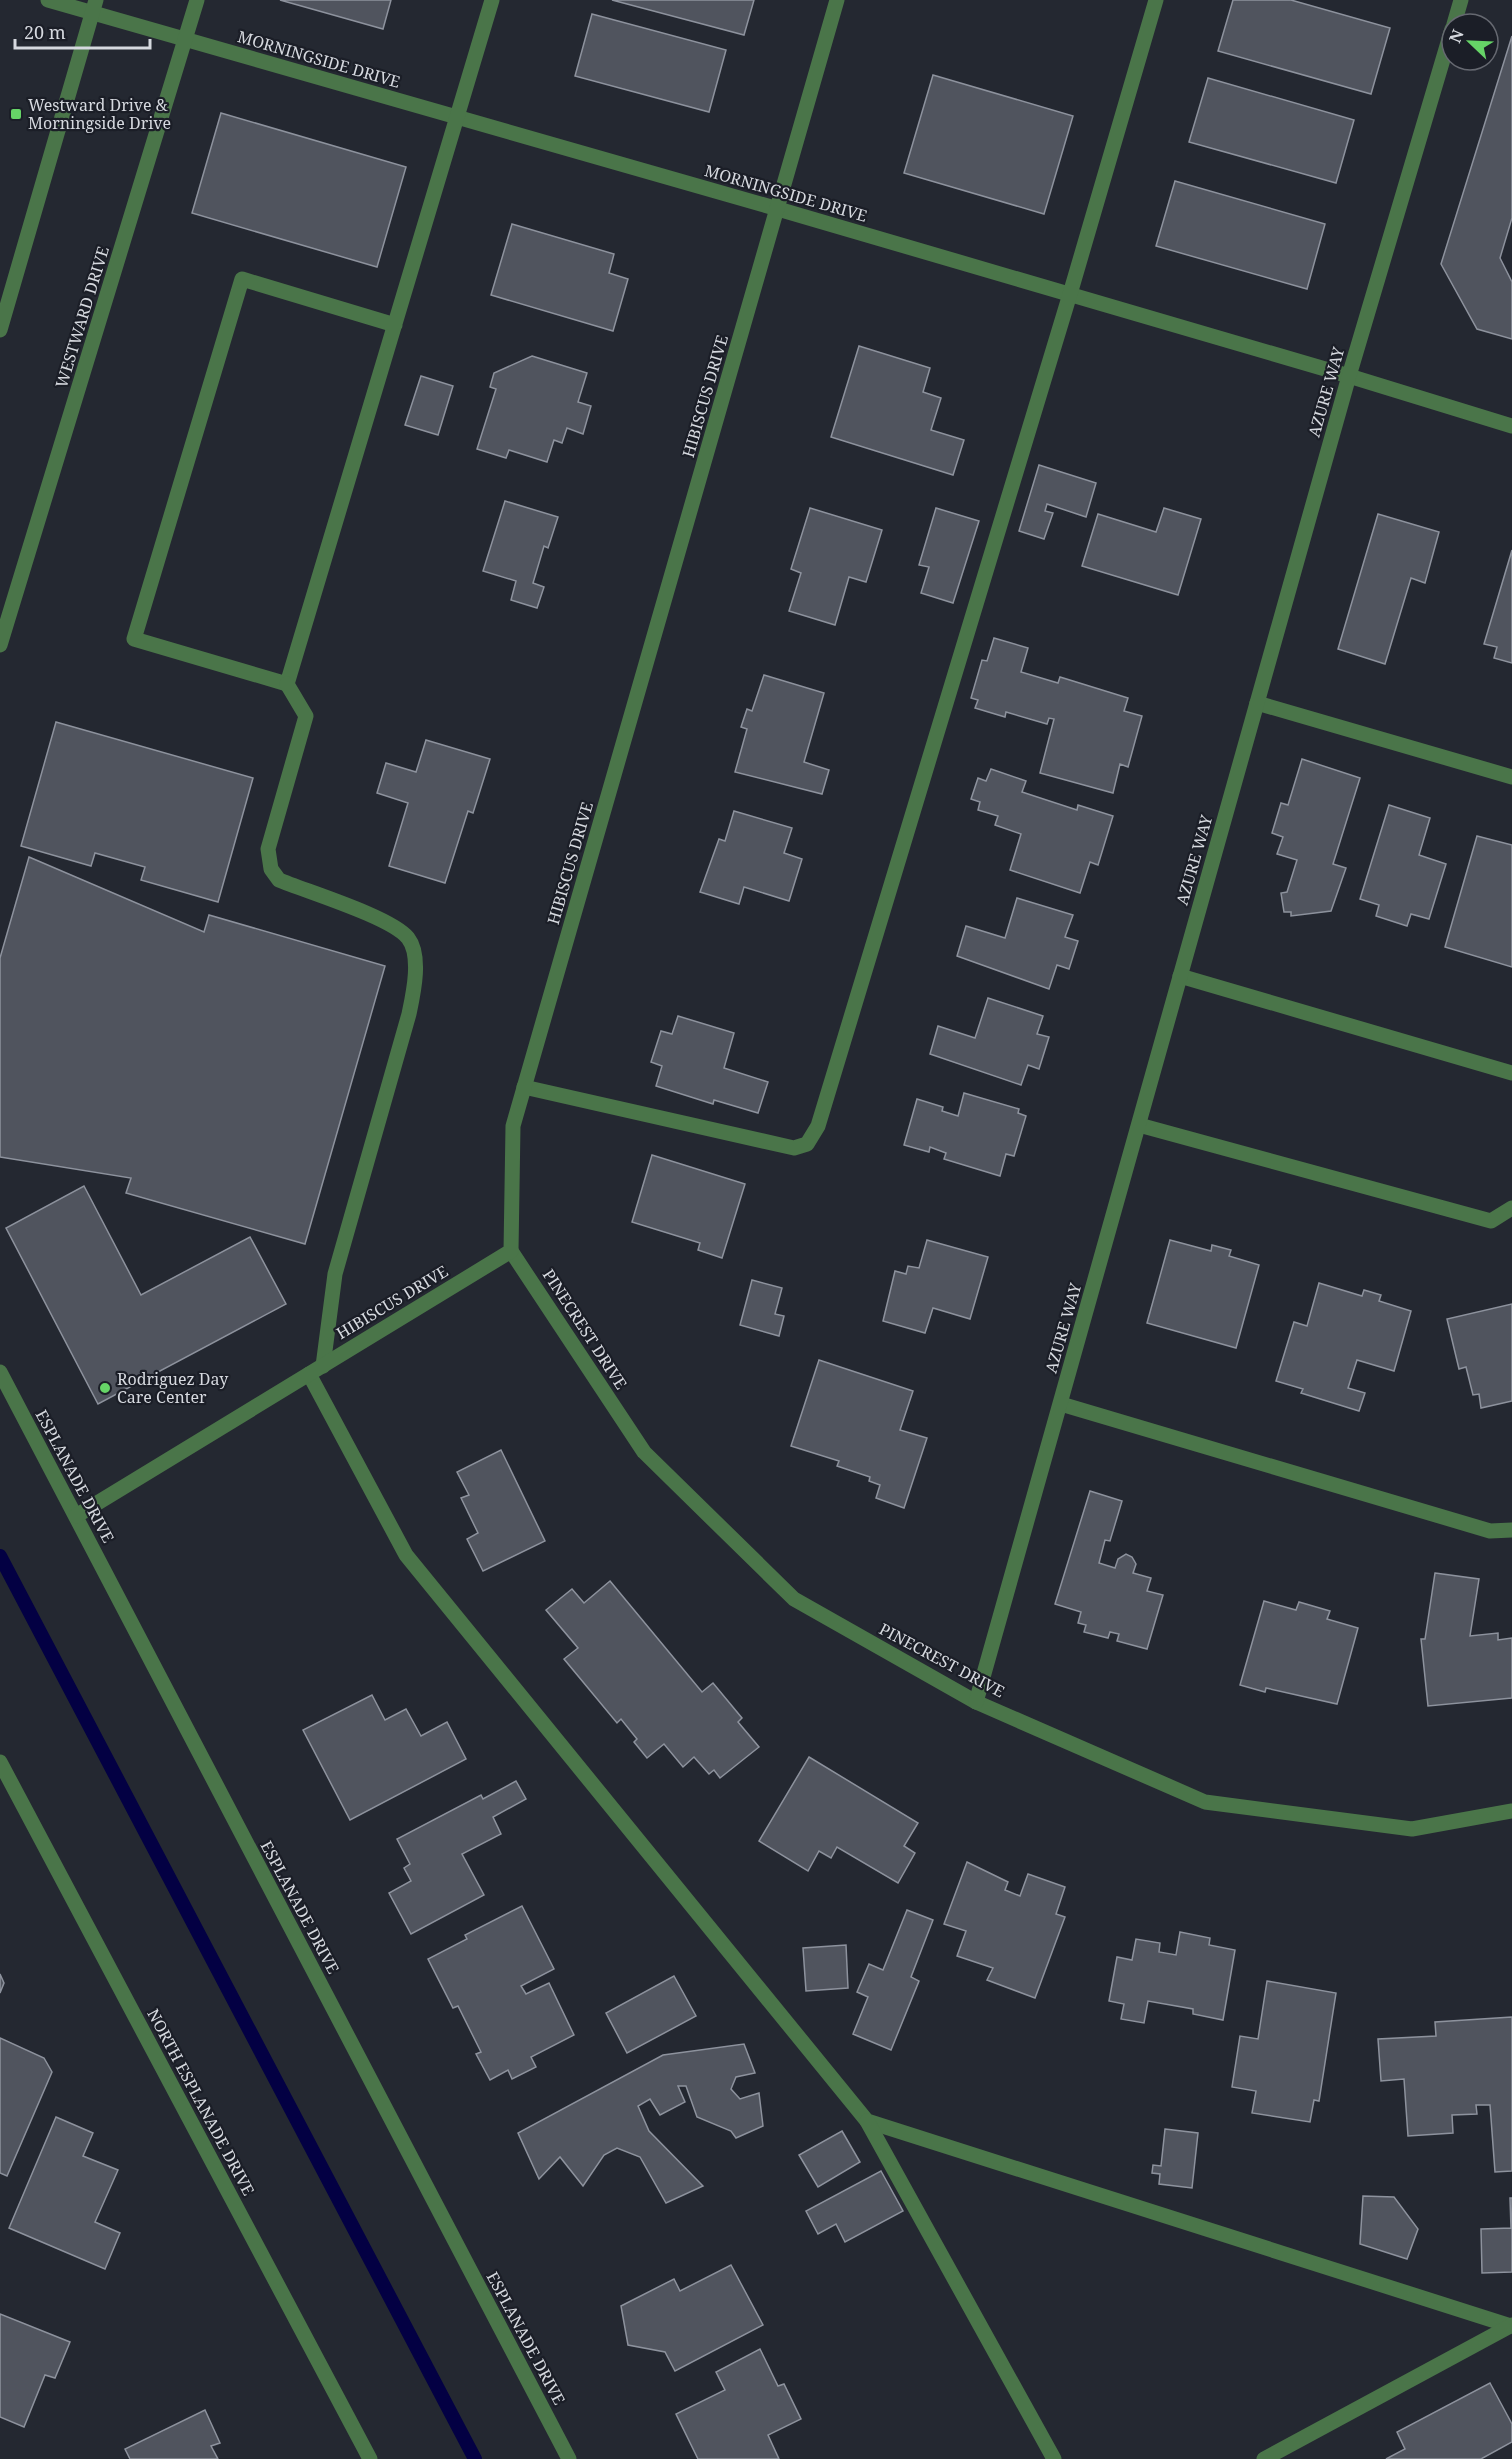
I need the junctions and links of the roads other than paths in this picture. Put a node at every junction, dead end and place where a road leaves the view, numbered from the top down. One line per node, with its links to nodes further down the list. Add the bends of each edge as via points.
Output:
1 (48, 0): 6 (street, MORNINGSIDE DRIVE)
2 (197, 0): 7 (street, WESTWARD DRIVE)
3 (492, 0): 9 (street)
4 (837, 0): 10 (street, HIBISCUS DRIVE)
5 (1156, 0): 11 (street)
6 (94, 6): 7 (street, MORNINGSIDE DRIVE); 13 (street)
7 (186, 40): 9 (street, MORNINGSIDE DRIVE); 16 (street, WESTWARD DRIVE)
8 (1440, 69): 14 (street, AZURE WAY)
9 (457, 118): 10 (street, MORNINGSIDE DRIVE); 12 (street)
10 (778, 209): 11 (street, MORNINGSIDE DRIVE); 22 (street, HIBISCUS DRIVE)
11 (1070, 294): 14 (street, MORNINGSIDE DRIVE); 22 (street, via 828,1097 807,1144 794,1148)
12 (395, 325): 17 (street); 17 (street, via 242,279 238,291 134,639)
13 (0, 330)
14 (1349, 376): 15 (street, MORNINGSIDE DRIVE); 18 (street, AZURE WAY)
15 (1512, 426)
16 (0, 645)
17 (287, 684): 26 (street, via 306,716 268,849 271,869 279,880 390,924 409,939 416,964 409,1014 335,1274)
18 (1257, 703): 19 (street); 20 (street, AZURE WAY)
19 (1512, 777)
20 (1180, 976): 21 (street); 23 (street, AZURE WAY)
21 (1512, 1072)
22 (524, 1087): 25 (street, HIBISCUS DRIVE, via 513,1126)
23 (1139, 1125): 24 (street, via 1491,1221); 29 (street, AZURE WAY)
24 (1512, 1208)
25 (511, 1251): 26 (street, HIBISCUS DRIVE); 32 (street, PINECREST DRIVE, via 644,1452 794,1599)
26 (323, 1365): 28 (street, HIBISCUS DRIVE)
27 (0, 1372): 30 (street, ESPLANADE DRIVE)
28 (309, 1374): 30 (street, HIBISCUS DRIVE); 36 (street, via 406,1555)
29 (1060, 1404): 31 (street, via 1490,1531); 32 (street, AZURE WAY)
30 (76, 1516): 39 (street, ESPLANADE DRIVE)
31 (1512, 1530)
32 (976, 1702): 35 (street, PINECREST DRIVE, via 1205,1802 1412,1829)
33 (3, 1768): 34 (street); 38 (street, NORTH ESPLANADE DRIVE)
34 (0, 1790)
35 (1512, 1811)
36 (867, 2121): 37 (street); 40 (street)
37 (1512, 2325): 41 (street)
38 (370, 2459)
39 (569, 2459)
40 (1054, 2459)
41 (1264, 2459)

